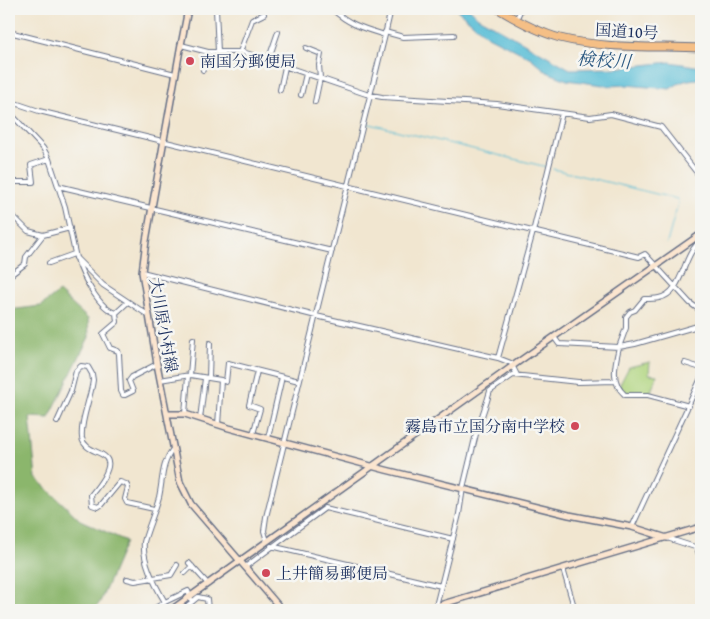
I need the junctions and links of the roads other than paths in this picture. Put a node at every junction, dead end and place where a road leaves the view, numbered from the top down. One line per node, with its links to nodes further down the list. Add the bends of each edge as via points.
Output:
1 (188, 9): 13 (main road, 大川原小村線)
2 (216, 9): 17 (street)
3 (332, 9): 11 (street, via 345,20)
4 (391, 9): 11 (street)
5 (498, 9): 8 (highway, 国道10号)
6 (521, 9): 8 (street)
7 (264, 14): 18 (street, via 252,20)
8 (516, 20): 15 (highway, 国道10号, via 550,35 582,42)
9 (9, 32): 22 (street)
10 (278, 32): 19 (street)
11 (385, 34): 12 (street, via 402,37); 26 (street)
12 (454, 35)
13 (181, 44): 16 (street); 22 (main road, 大川原小村線)
14 (306, 48): 24 (street, via 321,54)
15 (701, 48)
16 (208, 52): 17 (street); 21 (street)
17 (218, 52): 18 (street)
18 (240, 52): 19 (street)
19 (268, 61): 20 (street)
20 (285, 67): 23 (street); 25 (street)
21 (203, 70)
22 (175, 74): 31 (main road, 大川原小村線)
23 (306, 74): 24 (street); 27 (street)
24 (320, 78): 26 (street); 29 (street)
25 (280, 90)
26 (370, 95): 30 (street, via 497,104); 35 (street)
27 (301, 96)
28 (9, 102): 31 (street); 32 (street, via 13,116)
29 (315, 102)
30 (562, 113): 33 (street, via 590,117 612,114 661,128); 40 (street)
31 (164, 141): 35 (street); 37 (main road, 大川原小村線)
32 (49, 159): 34 (street, via 31,165 33,182); 36 (street)
33 (701, 178)
34 (9, 182)
35 (348, 185): 40 (street); 44 (street)
36 (58, 186): 37 (street); 39 (street)
37 (152, 207): 44 (street); 48 (main road, 大川原小村線)
38 (9, 217): 42 (street, via 18,220 28,231)
39 (70, 228): 42 (street); 45 (street)
40 (533, 232): 47 (street, via 639,257 645,254); 61 (street)
41 (701, 234): 47 (main road)
42 (43, 235): 49 (street, via 26,257 25,264)
43 (701, 240): 50 (street, via 694,246)
44 (332, 250): 55 (street)
45 (75, 256): 46 (street); 51 (street, via 103,284); 53 (street, via 101,302)
46 (49, 263)
47 (656, 266): 50 (street); 57 (main road)
48 (142, 272): 54 (main road, 大川原小村線); 55 (street)
49 (9, 276)
50 (676, 287): 52 (street); 60 (street, via 660,298 644,299 630,312)
51 (128, 302): 53 (street); 54 (street)
52 (701, 311)
53 (116, 313): 63 (street, via 117,322 103,334 110,348 118,351 123,395 133,391 129,381 132,377)
54 (148, 315): 63 (main road, 大川原小村線)
55 (316, 316): 61 (street); 75 (street)
56 (701, 325): 60 (street)
57 (554, 337): 60 (street, via 559,344); 64 (main road)
58 (193, 339): 68 (street)
59 (210, 343): 70 (street)
60 (619, 347): 74 (street)
61 (498, 358): 64 (street, via 511,363)
62 (685, 363): 65 (street)
63 (156, 364): 72 (main road, 大川原小村線)
64 (512, 367): 67 (street); 86 (main road)
65 (701, 368)
66 (257, 371): 69 (street); 73 (street, via 228,364 226,382); 82 (street, via 249,405 260,410)
67 (517, 375): 74 (street, via 578,382); 87 (street, via 490,391)
68 (189, 376): 70 (street); 72 (street); 78 (street)
69 (282, 377): 75 (street); 83 (street)
70 (207, 378): 73 (street); 79 (street)
71 (701, 378): 76 (street)
72 (160, 380): 77 (main road, 大川原小村線)
73 (221, 380): 81 (street)
74 (615, 381): 76 (street, via 625,395 648,395)
75 (299, 382): 84 (street)
76 (689, 406): 89 (street)
77 (167, 414): 78 (main road); 85 (main road, 大川原小村線)
78 (185, 414): 79 (main road)
79 (200, 419): 81 (main road)
80 (56, 422): 88 (street, via 71,391 76,370 81,366 88,367 93,380 82,438 87,446 107,458 108,464 104,477 91,494 92,505 101,505 120,482 128,486 127,503)
81 (218, 425): 82 (main road)
82 (253, 434): 83 (main road)
83 (268, 438): 84 (main road)
84 (284, 443): 86 (main road); 93 (street, via 264,526)
85 (172, 449): 88 (street, via 166,460); 96 (main road, 大川原小村線, via 180,482 191,504)
86 (373, 465): 87 (main road); 93 (main road)
87 (463, 488): 89 (main road); 92 (street)
88 (154, 509): 102 (street, via 143,546)
89 (632, 527): 91 (main road)
90 (701, 527): 91 (main road)
91 (667, 538): 95 (street); 100 (main road)
92 (452, 539): 94 (street, via 325,508); 105 (street)
93 (267, 542): 96 (main road)
94 (271, 546): 99 (street); 105 (street)
95 (699, 548): 97 (street)
96 (239, 561): 99 (main road, 大川原小村線); 104 (main road)
97 (701, 561)
98 (175, 566): 102 (street, via 171,575)
99 (245, 567): 113 (main road, 大川原小村線)
100 (563, 569): 108 (main road); 115 (street)
101 (185, 573): 104 (street, via 190,565)
102 (153, 577): 103 (street, via 135,581); 107 (street)
103 (127, 579)
104 (208, 584): 106 (main road)
105 (441, 586): 108 (street)
106 (191, 599): 107 (street, via 188,591); 110 (main road); 111 (street); 112 (street, via 207,599)
107 (165, 602): 109 (street)
108 (436, 608): 114 (main road)
109 (152, 610)
110 (171, 610)
111 (187, 610)
112 (208, 610)
113 (282, 610)
114 (423, 610)
115 (575, 610)

